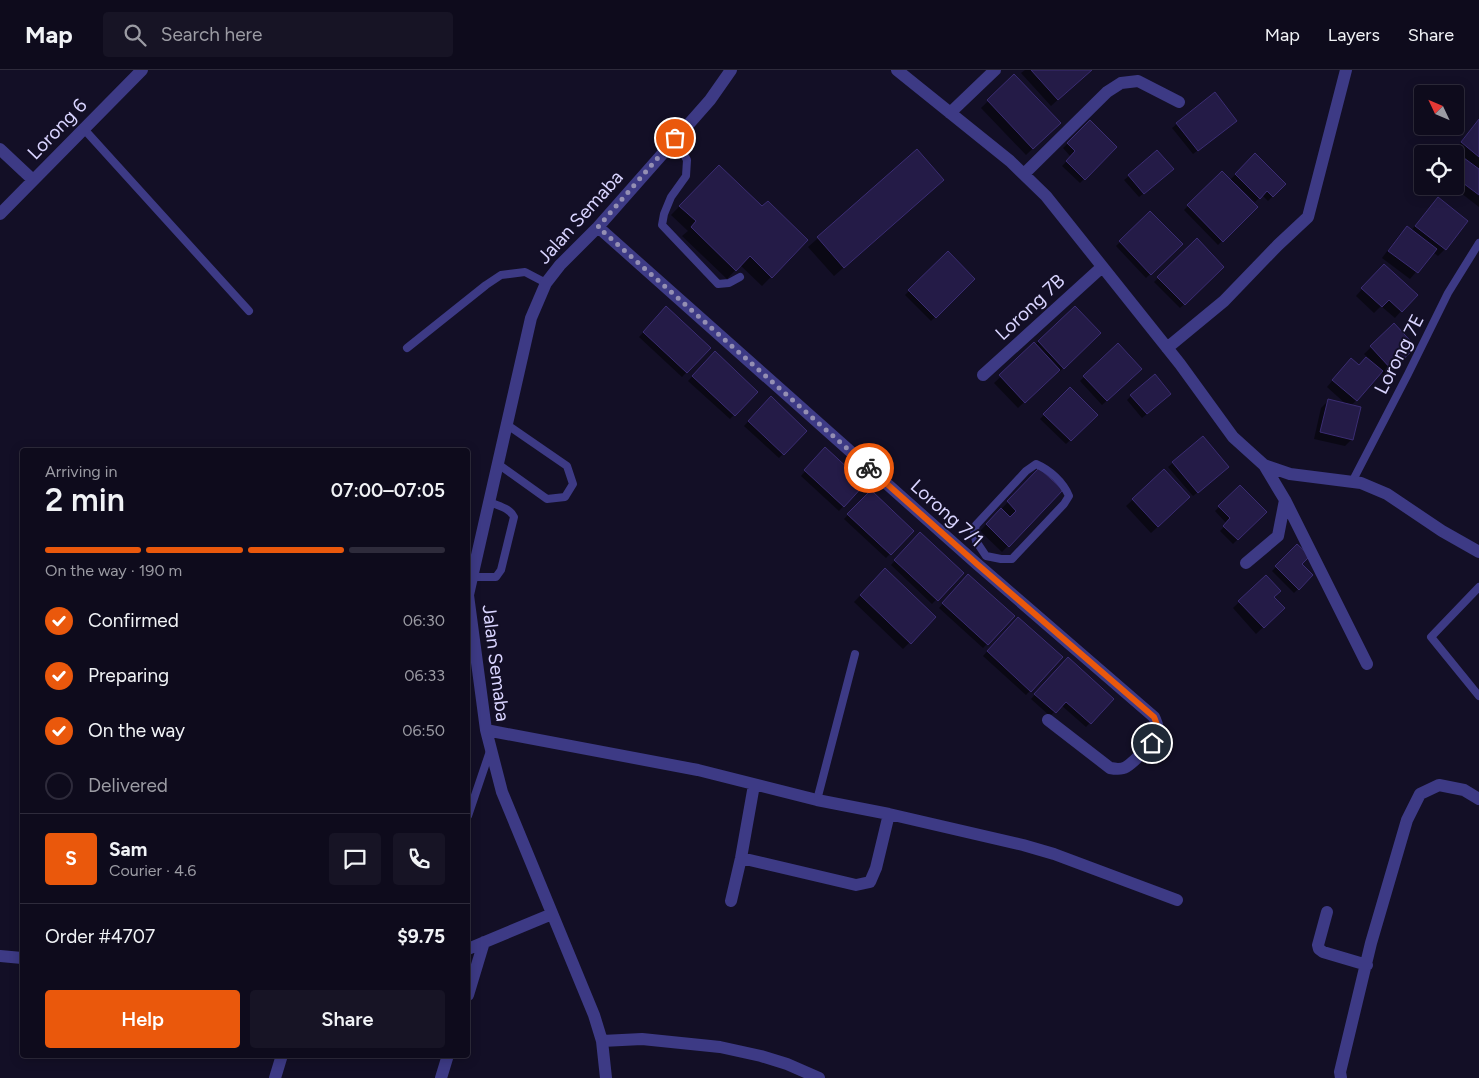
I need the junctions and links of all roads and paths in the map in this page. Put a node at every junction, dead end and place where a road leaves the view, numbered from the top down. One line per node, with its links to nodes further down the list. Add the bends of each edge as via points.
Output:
1 (142, 70): 8 (street, Lorong 6)
2 (731, 70): 9 (street, Jalan Semaba, via 710,100)
3 (897, 70): 7 (street)
4 (995, 70): 7 (street)
5 (1346, 70): 21 (street, via 1308,217 1224,301)
6 (1179, 102): 11 (street, via 1138,82 1121,84 1108,92)
7 (950, 114): 11 (street)
8 (84, 128): 12 (street, Lorong 6); 19 (lane)
9 (675, 138): 14 (street, Jalan Semaba); 17 (lane, via 687,160 686,176 671,197 662,225 718,284)
10 (0, 149): 12 (street)
11 (1024, 174): 16 (street, via 1046,196)
12 (33, 180): 13 (street, Lorong 6)
13 (0, 214)
14 (598, 227): 18 (street, Jalan Semaba); 30 (street, Lorong 7/1)
15 (1479, 243): 26 (lane, Lorong 7E, via 1448,293)
16 (1102, 267): 21 (street); 22 (street, Lorong 7B)
17 (740, 277)
18 (546, 283): 20 (lane, via 525,272 501,275); 23 (street, Jalan Semaba, via 532,318)
19 (249, 311)
20 (407, 348)
21 (1167, 348): 25 (street, via 1233,436)
22 (983, 376)
23 (506, 424): 24 (street, Jalan Semaba); 24 (lane, via 567,466 573,484 565,497 547,499)
24 (498, 464): 28 (street, Jalan Semaba)
25 (1264, 465): 26 (street, via 1290,474); 27 (street)
26 (1352, 482): 29 (street, via 1388,494)
27 (1285, 500): 31 (street, via 1278,536); 37 (street)
28 (490, 502): 32 (street, Jalan Semaba); 32 (lane, via 509,510 514,517 501,570 496,577)
29 (1479, 552)
30 (982, 560): 30 (lane, via 1012,559 1064,504 1069,496 1065,486 1044,467 1036,464 1026,471 976,525 974,533); 39 (street, Lorong 7/1, via 1154,717 1158,725 1152,743 1124,768 1117,769 1110,768)
31 (1246, 563)
32 (472, 577): 33 (street, Jalan Semaba)
33 (470, 586)
34 (1479, 587): 38 (lane, via 1431,637)
35 (470, 610): 40 (street, Jalan Semaba)
36 (854, 654): 44 (lane)
37 (1367, 664)
38 (1479, 696)
39 (1048, 720)
40 (486, 730): 41 (street, Jalan Semaba); 42 (street, via 698,770)
41 (490, 749): 45 (lane); 51 (street, Jalan Semaba, via 502,792)
42 (754, 786): 44 (street); 47 (street)
43 (1479, 799): 56 (street, via 1464,790 1439,785 1420,794 1406,820)
44 (817, 800): 46 (street)
45 (470, 810)
46 (889, 814): 47 (street, via 870,882 856,885); 48 (street, via 1054,854)
47 (740, 858): 49 (street)
48 (1177, 900)
49 (731, 901)
50 (1327, 912): 56 (street, via 1319,949)
51 (552, 914): 52 (street); 58 (street, Jalan Semaba)
52 (484, 942): 53 (street); 57 (street)
53 (470, 948)
54 (0, 956): 55 (street)
55 (20, 958)
56 (1367, 965): 65 (street)
57 (470, 988)
58 (602, 1041): 63 (street, Jalan Semaba); 64 (street, via 642,1040 720,1047 787,1064)
59 (281, 1058): 61 (street)
60 (447, 1058): 62 (street)
61 (275, 1078)
62 (441, 1078)
63 (606, 1078)
64 (819, 1078)
65 (1341, 1078)

